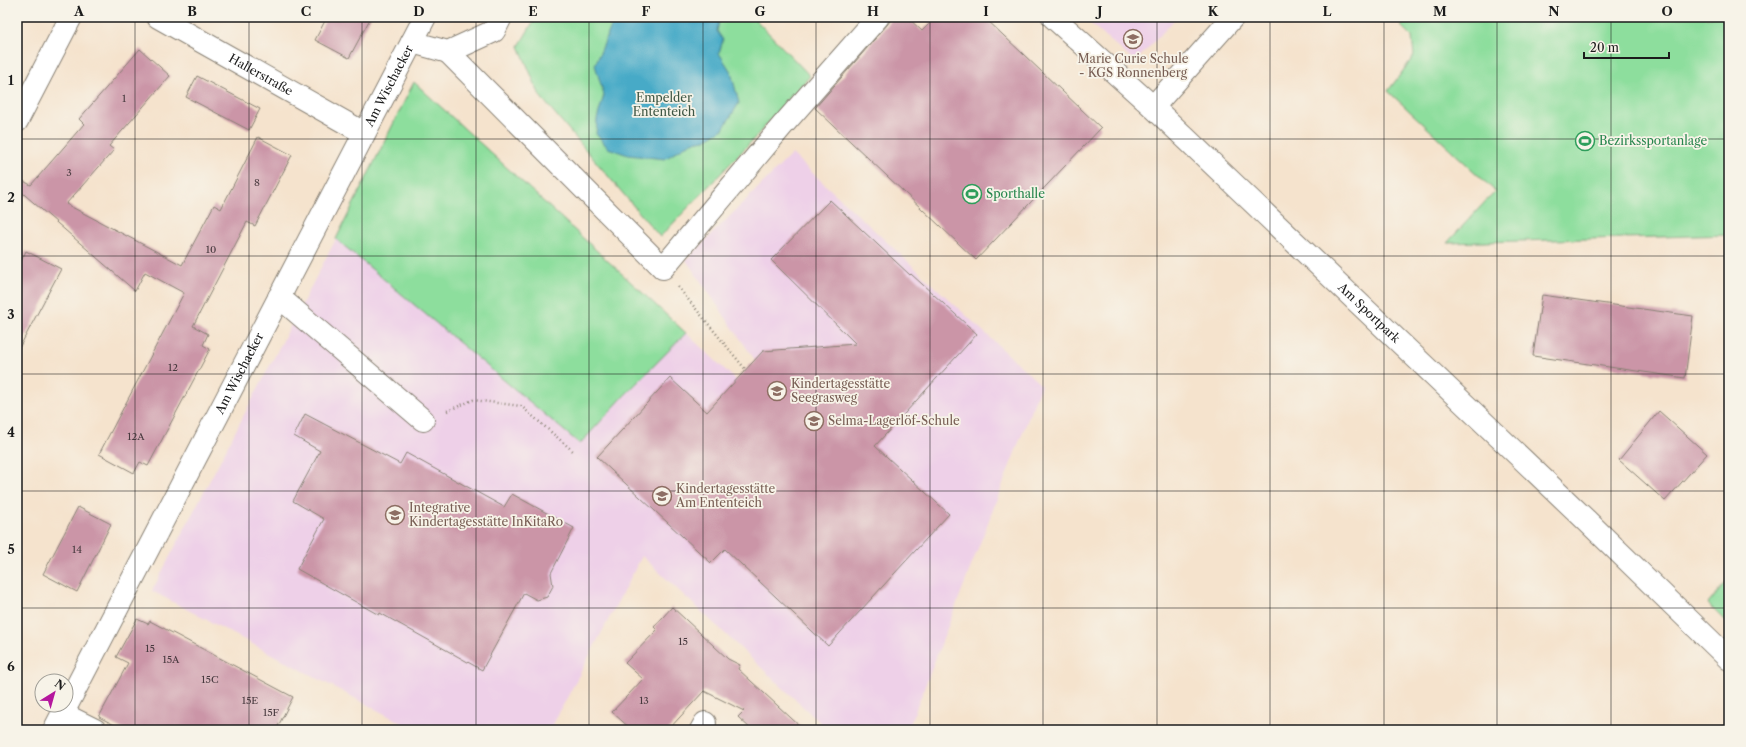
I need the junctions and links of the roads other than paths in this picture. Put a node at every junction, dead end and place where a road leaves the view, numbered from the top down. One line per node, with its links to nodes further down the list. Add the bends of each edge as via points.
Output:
1 (71, 17): 11 (street)
2 (158, 17): 12 (street, Hallerstraße)
3 (425, 17): 8 (street, Am Wischacker)
4 (501, 17): 9 (street, via 494,31)
5 (878, 17): 9 (street, via 782,126 663,268)
6 (1053, 17): 10 (street, Am Sportpark)
7 (1233, 17): 10 (street)
8 (412, 42): 9 (street); 12 (street, Am Wischacker)
9 (448, 52)
10 (1153, 107): 15 (street, Am Sportpark)
11 (17, 120)
12 (364, 133): 13 (street, Am Wischacker)
13 (279, 297): 14 (street); 16 (street, Am Wischacker)
14 (423, 420)
15 (1729, 659)
16 (58, 722): 17 (street)
17 (95, 730)

